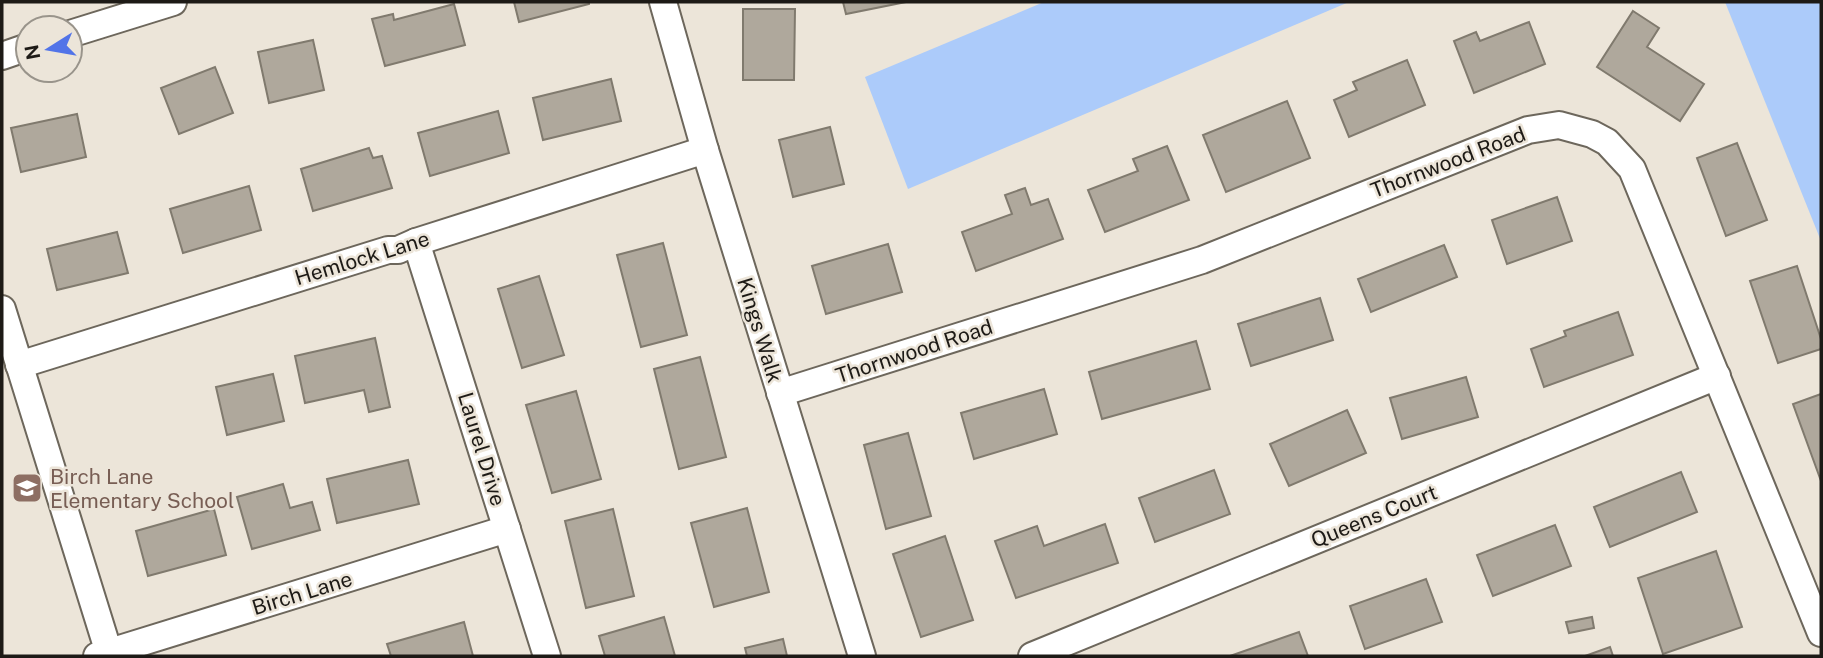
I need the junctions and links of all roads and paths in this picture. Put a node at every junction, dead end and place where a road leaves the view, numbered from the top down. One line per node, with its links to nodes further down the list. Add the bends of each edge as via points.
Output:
1 (173, 2): 3 (street)
2 (663, 2): 4 (street, Kings Walk)
3 (84, 30)
4 (705, 150): 5 (street, Hemlock Lane); 9 (street, Kings Walk)
5 (416, 242): 7 (street, Hemlock Lane); 10 (street, Laurel Drive)
6 (2, 309): 7 (street)
7 (19, 365): 12 (street)
8 (1717, 376): 9 (street, Thornwood Road, via 1632,169 1608,142 1559,125 1500,139 1202,260); 11 (street, Thornwood Road); 15 (street, Queens Court)
9 (780, 393): 14 (street, Kings Walk)
10 (507, 529): 12 (street, Birch Lane); 13 (street, Laurel Drive)
11 (1821, 634)
12 (103, 654)
13 (547, 656)
14 (862, 656)
15 (1032, 656)

